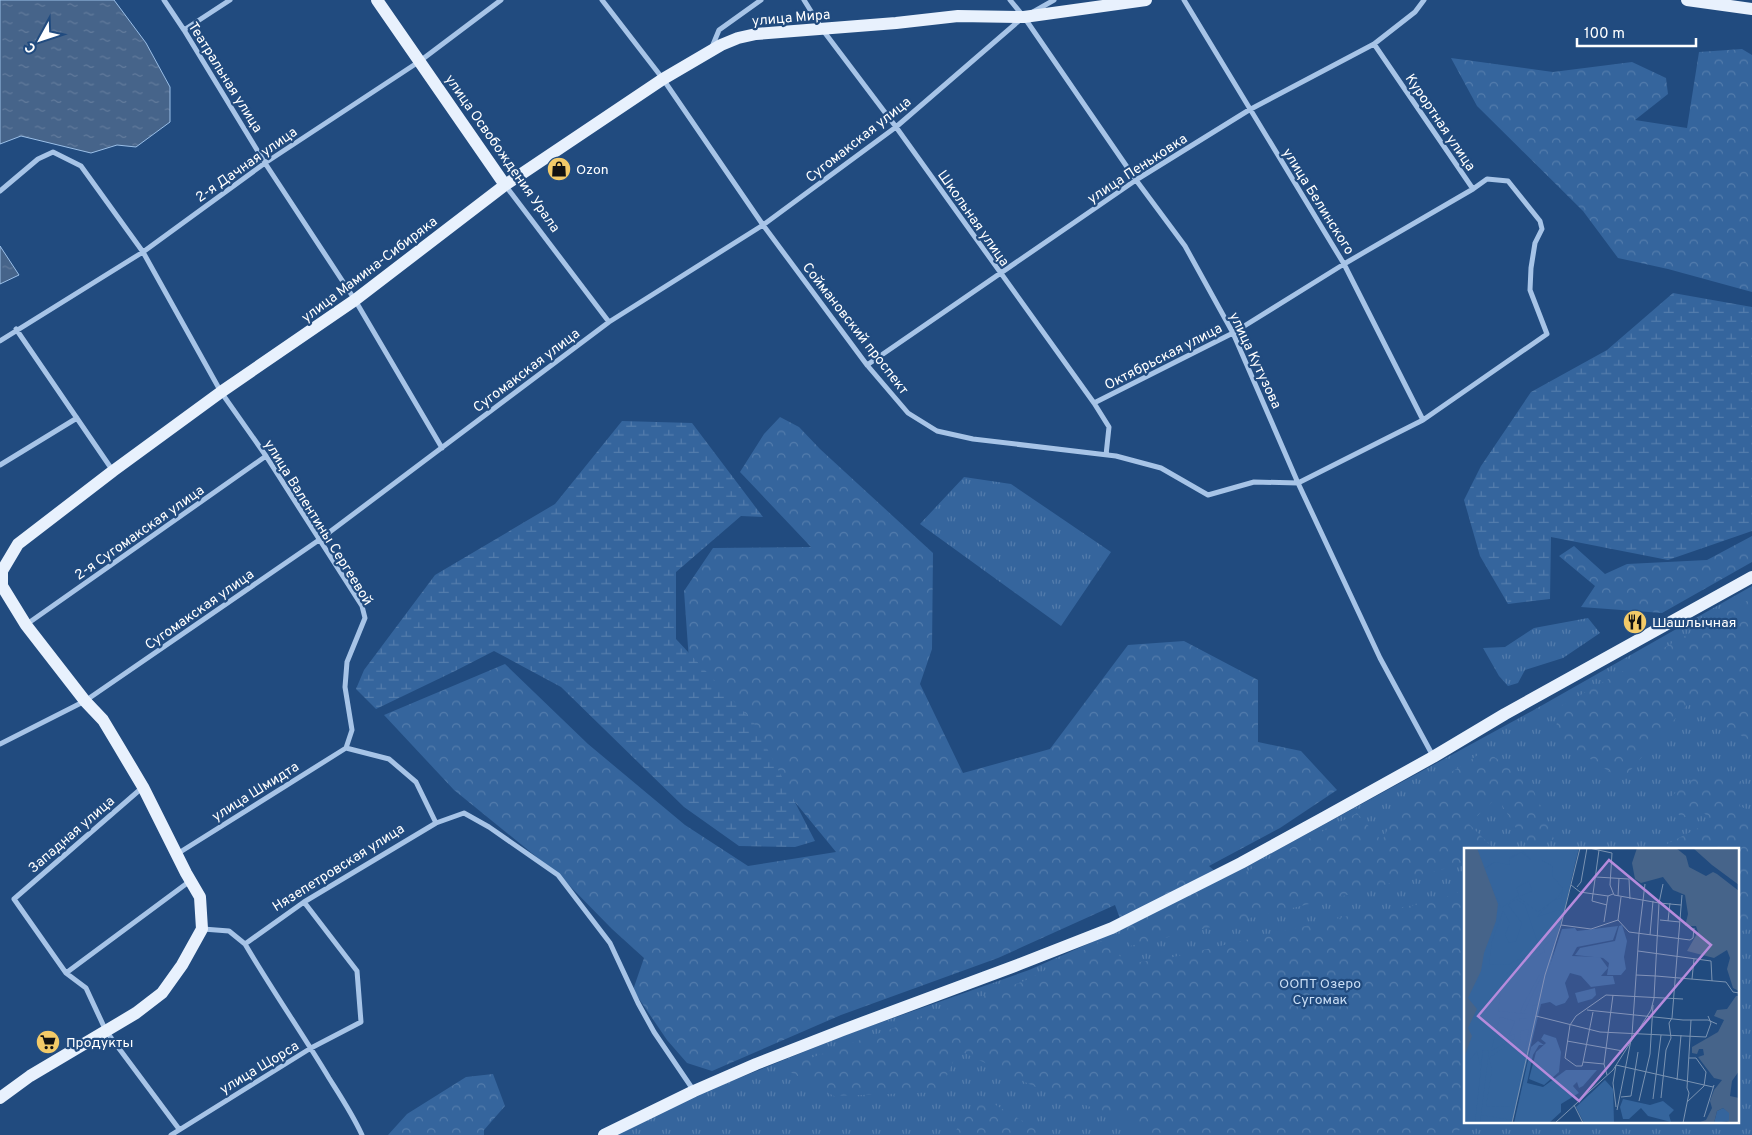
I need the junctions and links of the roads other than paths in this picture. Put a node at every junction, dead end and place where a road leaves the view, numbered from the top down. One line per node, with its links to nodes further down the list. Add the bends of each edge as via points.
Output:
1 (164, 0): 17 (street, Театральная улица)
2 (230, 0): 17 (street)
3 (377, 0): 20 (main road, улица Освобождения Урала)
4 (501, 0): 20 (street, 2-я Дачная улица)
5 (602, 0): 21 (street, Соймановский проспект)
6 (761, 0): 19 (street, via 719,30)
7 (804, 0): 16 (street, Школьная улица)
8 (1010, 0): 15 (street, улица Кутузова)
9 (1054, 0): 15 (street, Сугомакская улица)
10 (1146, 0): 15 (main road, улица Мира)
11 (1184, 0): 22 (street, улица Белинского)
12 (1424, 0): 18 (street, улица Пеньковка, via 1415,12)
13 (1687, 0): 14 (main road)
14 (1752, 9)
15 (1024, 17): 16 (main road, улица Мира, via 958,16); 23 (street, Сугомакская улица); 25 (street, улица Кутузова)
16 (822, 29): 19 (main road, улица Мира, via 756,34 738,38); 23 (street, Школьная улица)
17 (184, 30): 24 (street, Театральная улица)
18 (1374, 44): 22 (street, улица Пеньковка); 27 (street, Курортная улица)
19 (710, 52): 21 (main road, улица Мамина-Сибиряка)
20 (420, 61): 24 (street, 2-я Дачная улица); 26 (main road, улица Освобождения Урала)
21 (663, 79): 26 (main road, улица Мамина-Сибиряка); 29 (street, Соймановский проспект)
22 (1250, 110): 25 (street, улица Пеньковка); 31 (street, улица Белинского)
23 (896, 127): 29 (street, Сугомакская улица); 32 (street, Школьная улица)
24 (265, 163): 30 (street, 2-я Дачная улица); 33 (street, Театральная улица)
25 (1136, 180): 32 (street, улица Пеньковка); 36 (street, улица Кутузова, via 1185,246)
26 (505, 185): 33 (main road, улица Мамина-Сибиряка); 34 (street, улица Освобождения Урала)
27 (1474, 189): 31 (street, Октябрьская улица); 42 (street, Курортная улица, via 1487,179 1508,180 1540,221 1542,229 1531,268 1530,290 1548,334)
28 (0, 190): 30 (street, улица Валентины Сергеевой, via 38,159 53,152 81,166)
29 (763, 225): 34 (street, Сугомакская улица); 38 (street, Соймановский проспект)
30 (143, 252): 35 (street, 2-я Дачная улица); 39 (street, улица Валентины Сергеевой)
31 (1344, 264): 36 (street, Октябрьская улица); 42 (street, улица Белинского)
32 (1001, 275): 38 (street, улица Пеньковка); 40 (street, Школьная улица)
33 (355, 300): 39 (main road, улица Мамина-Сибиряка); 43 (street, Театральная улица)
34 (609, 322): 43 (street, Сугомакская улица)
35 (16, 329): 37 (street, 2-я Дачная улица); 41 (street)
36 (1233, 334): 40 (street, Октябрьская улица); 48 (street, улица Кутузова)
37 (0, 341)
38 (867, 365): 44 (street, Соймановский проспект, via 908,413 938,431 972,439)
39 (221, 392): 45 (street, улица Валентины Сергеевой); 47 (main road, улица Мамина-Сибиряка)
40 (1094, 403): 44 (street, Школьная улица, via 1109,428)
41 (77, 418): 46 (street); 47 (street)
42 (1423, 420): 48 (street)
43 (442, 448): 49 (street, Сугомакская улица)
44 (1106, 454): 48 (street, Соймановский проспект, via 1161,468 1208,495 1254,482)
45 (266, 456): 49 (street, улица Валентины Сергеевой); 52 (street, 2-я Сугомакская улица)
46 (0, 465)
47 (114, 471): 50 (main road, улица Мамина-Сибиряка, via 18,544)
48 (1298, 483): 56 (street, улица Кутузова, via 1380,658)
49 (320, 540): 53 (street, Сугомакская улица); 55 (street, улица Валентины Сергеевой, via 362,606 366,618 347,662 345,687 352,730)
50 (0, 570): 52 (main road, via 2,586)
51 (1752, 577): 56 (main road)
52 (26, 625): 53 (main road)
53 (85, 701): 54 (street, Сугомакская улица); 57 (main road, via 103,720)
54 (0, 744)
55 (346, 748): 58 (street, via 389,758 416,782); 59 (street, улица Шмидта)
56 (1433, 757): 67 (main road, via 1240,863 1112,928 843,1030)
57 (143, 787): 59 (main road); 64 (street, Западная улица, via 14,899)
58 (436, 823): 61 (street, Нязепетровская улица); 67 (street, via 464,813 558,875 610,944 654,1032)
59 (177, 854): 60 (main road)
60 (191, 881): 62 (main road, via 200,897); 64 (street)
61 (304, 902): 63 (street, Нязепетровская улица); 66 (street, улица Щорса, via 357,971 361,1022)
62 (202, 929): 63 (street, via 229,930); 65 (main road, via 162,993)
63 (245, 944): 66 (street)
64 (66, 973): 65 (street, via 86,988)
65 (106, 1031): 68 (main road, via 30,1076); 69 (street)
66 (311, 1048): 69 (street, улица Щорса); 71 (street)
67 (694, 1091): 72 (main road)
68 (0, 1098)
69 (179, 1129): 70 (street, улица Щорса)
70 (170, 1135)
71 (362, 1135)
72 (604, 1135)

